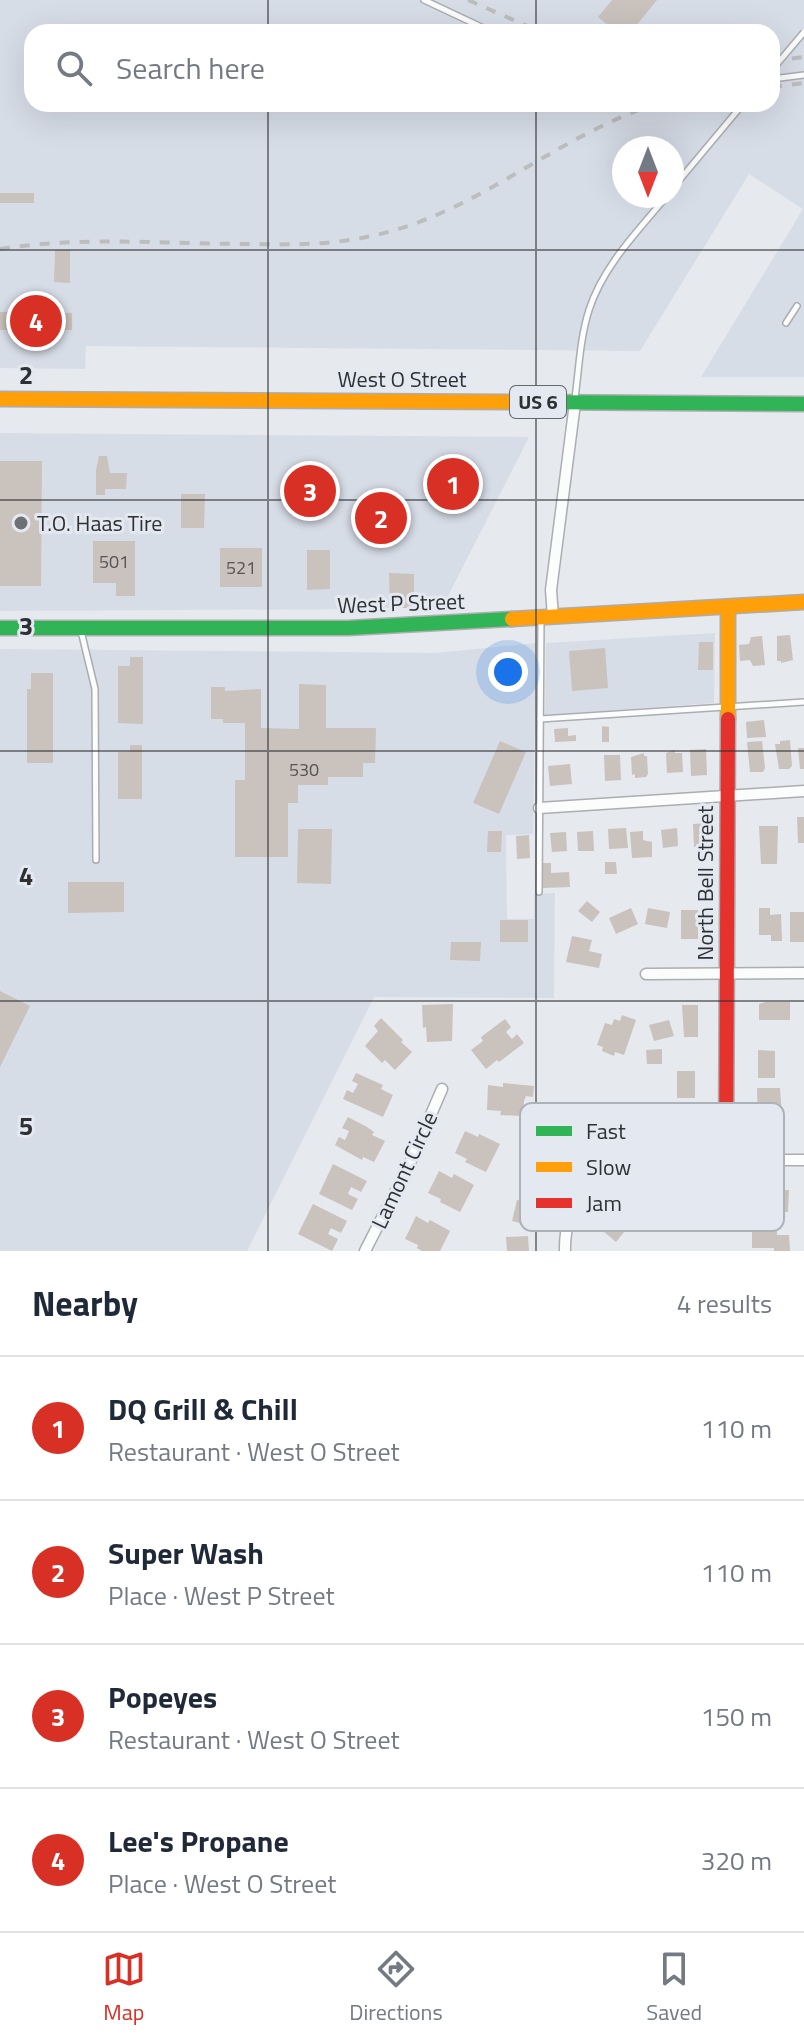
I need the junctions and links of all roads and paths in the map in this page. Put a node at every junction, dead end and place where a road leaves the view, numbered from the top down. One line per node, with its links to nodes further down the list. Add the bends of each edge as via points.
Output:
1 (424, 0): 2 (lane)
2 (475, 24)
3 (804, 32): 4 (lane, bridge)
4 (780, 60)
5 (804, 75): 6 (lane)
6 (780, 78)
7 (737, 112): 8 (lane)
8 (684, 175)
9 (657, 208): 13 (lane, via 595,295 584,331)
10 (797, 306): 11 (lane)
11 (786, 323)
12 (0, 399): 13 (street, West O Street / US 6)
13 (575, 403): 14 (street, West O Street / US 6); 17 (street)
14 (804, 404)
15 (804, 602): 16 (street, West P Street)
16 (728, 607): 17 (street, West P Street); 21 (street, North Bell Street)
17 (547, 618): 19 (street, West P Street, via 348,628); 22 (lane)
18 (0, 628): 19 (street, West P Street)
19 (80, 628): 26 (lane, via 95,689)
20 (804, 702): 21 (lane)
21 (727, 706): 22 (lane); 24 (street, North Bell Street)
22 (540, 719): 25 (lane)
23 (804, 791): 24 (street)
24 (727, 796): 25 (street); 28 (street, North Bell Street)
25 (539, 808): 27 (lane)
26 (96, 860)
27 (539, 892)
28 (728, 973): 29 (street); 30 (street); 32 (street, North Bell Street)
29 (804, 973)
30 (646, 974)
31 (442, 1089): 34 (street, Lamont Circle)
32 (727, 1103)
33 (566, 1231): 35 (street)
34 (365, 1251)
35 (565, 1251)

